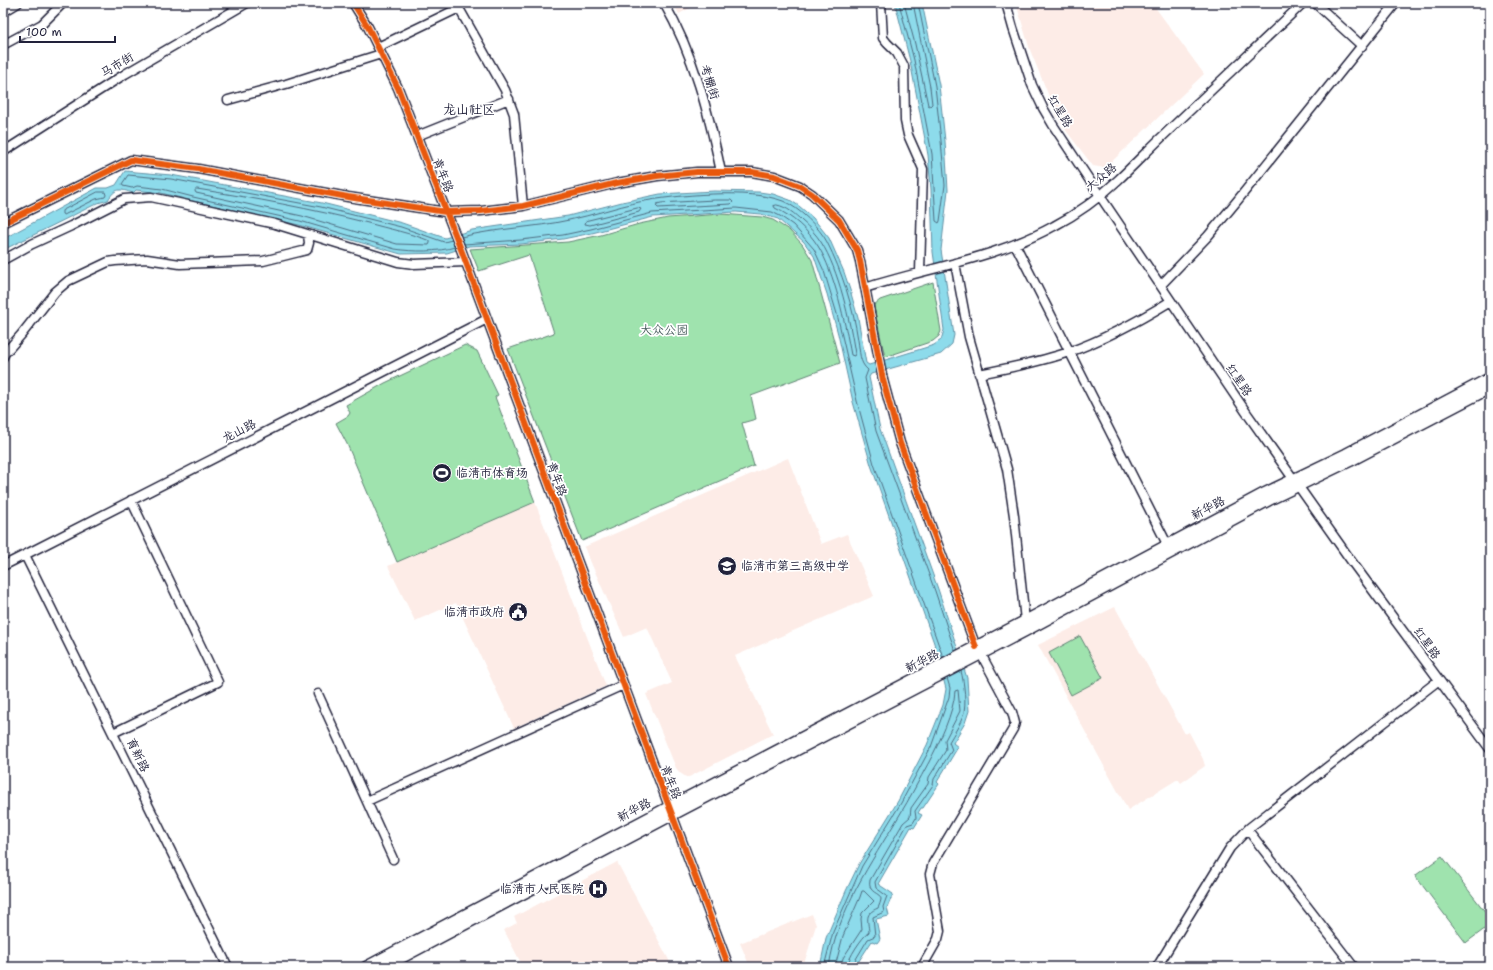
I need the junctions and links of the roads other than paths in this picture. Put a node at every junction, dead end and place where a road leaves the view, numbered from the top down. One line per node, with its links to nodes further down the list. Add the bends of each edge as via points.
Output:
1 (18, 3): 12 (street)
2 (63, 3): 13 (street, via 42,24)
3 (247, 3): 19 (street, 马市街, via 125,74)
4 (353, 3): 15 (street, 青年路)
5 (664, 3): 20 (street, 考棚街, via 688,50 710,121)
6 (881, 3): 30 (street, via 883,38 897,53 904,66 905,121 908,135 923,169)
7 (1006, 3): 21 (street, 红星路, via 1040,103)
8 (1303, 3): 21 (street, 大众路)
9 (1315, 3): 14 (street)
10 (1396, 3): 14 (street)
11 (458, 6): 15 (street); 16 (street)
12 (3, 12)
13 (3, 45)
14 (1362, 46): 31 (street, via 1208,236)
15 (380, 50): 17 (street, via 286,84); 18 (street, 青年路)
16 (509, 99): 18 (street); 22 (street, via 514,114)
17 (228, 100)
18 (417, 136): 23 (street, 青年路)
19 (3, 152)
20 (721, 172): 22 (street, via 638,178); 32 (street, via 752,172 774,176 800,186 812,194 831,212 857,250)
21 (1100, 196): 26 (street, 大众路, via 1054,226); 31 (street, 红星路)
22 (524, 206): 23 (street)
23 (446, 212): 24 (street, via 198,169 130,160); 28 (street, 青年路)
24 (3, 223)
25 (308, 235): 27 (street, via 274,224 151,197 136,197 124,199); 28 (street, via 398,262); 36 (street, via 309,243 306,250 263,261 180,264 147,259 108,262 68,281 55,292)
26 (1015, 244): 29 (street, 大众路); 35 (street)
27 (3, 260)
28 (466, 262): 34 (street, 青年路)
29 (955, 263): 30 (street, 大众路); 37 (street, via 969,337)
30 (920, 272): 32 (street, 大众路)
31 (1161, 285): 33 (street, 红星路)
32 (865, 288): 46 (street, via 883,380 900,443)
33 (1171, 301): 35 (street, via 1148,315); 40 (street, 红星路)
34 (487, 320): 41 (street, 龙山路); 48 (street, 青年路)
35 (1070, 352): 37 (street); 42 (street)
36 (3, 357)
37 (980, 374): 45 (street, via 1007,469)
38 (1490, 378): 40 (main road, 新华路)
39 (1490, 388): 40 (main road, 新华路, via 1357,457)
40 (1296, 482): 42 (main road, 新华路); 46 (main road, 新华路, via 1269,500); 47 (street, 红星路)
41 (131, 500): 43 (street, 龙山路); 50 (street, via 218,682)
42 (1167, 544): 45 (main road, 新华路)
43 (25, 555): 44 (street, 龙山路); 50 (street, 育新路)
44 (3, 566)
45 (1025, 621): 46 (main road, 新华路)
46 (975, 653): 53 (main road, 新华路); 60 (street, via 1012,712 1015,723 933,863 930,874 940,931)
47 (1440, 682): 51 (street, 红星路); 54 (street); 61 (street, via 1239,838 1230,848)
48 (623, 685): 52 (street); 53 (street, 青年路)
49 (318, 694): 52 (street)
50 (113, 732): 56 (street, 育新路)
51 (1490, 749)
52 (367, 801): 55 (street)
53 (670, 811): 57 (main road, 新华路); 58 (main road, 新华路); 59 (street, 青年路)
54 (1251, 834): 62 (street, via 1234,851); 63 (street)
55 (393, 859)
56 (228, 967)
57 (366, 967)
58 (384, 967)
59 (729, 967)
60 (922, 967)
61 (1157, 967)
62 (1164, 967)
63 (1354, 967)

